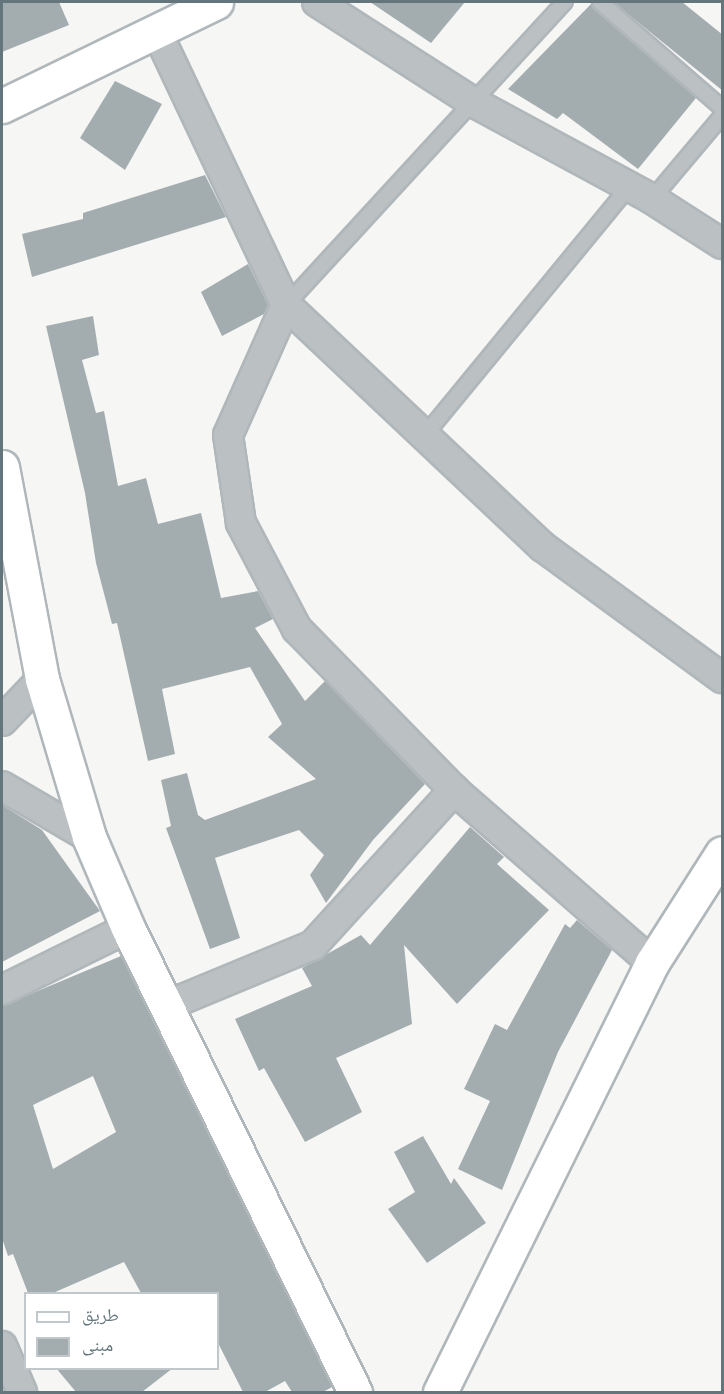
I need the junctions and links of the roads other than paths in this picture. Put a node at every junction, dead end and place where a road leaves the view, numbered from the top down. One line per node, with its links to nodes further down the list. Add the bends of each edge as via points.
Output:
1 (216, 2): 5 (main road)
2 (317, 2): 6 (street)
3 (565, 2): 6 (lane)
4 (600, 2): 8 (lane)
5 (156, 30): 7 (main road); 12 (street)
6 (471, 101): 10 (street); 12 (lane)
7 (2, 106)
8 (723, 108)
9 (723, 116): 10 (lane)
10 (641, 193): 11 (street); 13 (lane)
11 (723, 244)
12 (286, 305): 13 (street); 19 (street, via 228,435 241,523 297,629)
13 (425, 435): 15 (street, via 543,547)
14 (2, 467): 16 (main road)
15 (723, 678)
16 (42, 679): 17 (street); 20 (main road)
17 (2, 721)
18 (2, 786): 20 (street)
19 (454, 790): 23 (street); 25 (street, via 313,945)
20 (89, 837): 22 (main road)
21 (723, 853): 23 (main road)
22 (128, 928): 24 (street); 25 (main road)
23 (652, 963): 29 (main road)
24 (2, 990)
25 (166, 1006): 28 (main road)
26 (2, 1346): 27 (street)
27 (22, 1392)
28 (355, 1392)
29 (440, 1392)

